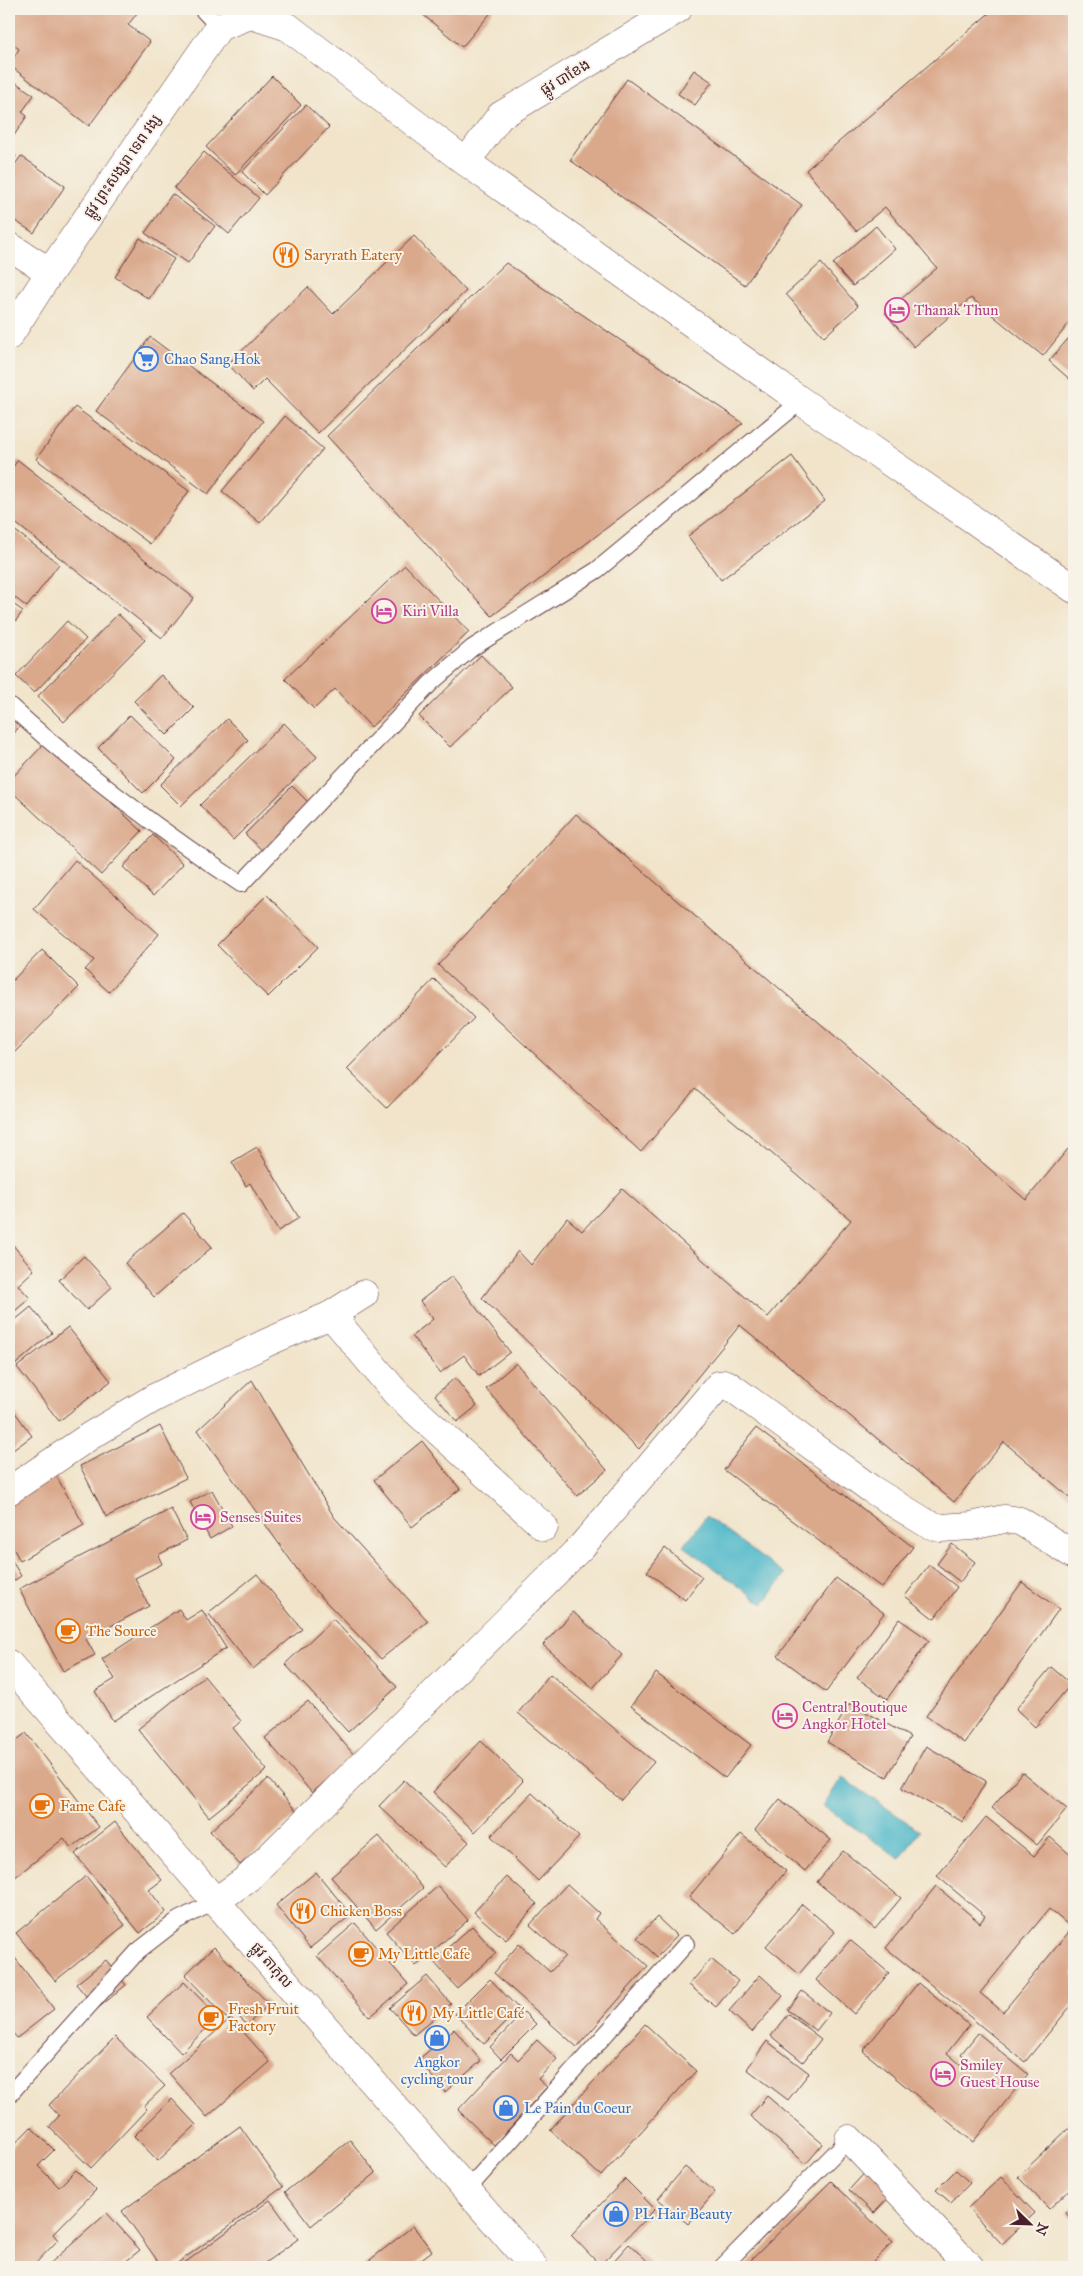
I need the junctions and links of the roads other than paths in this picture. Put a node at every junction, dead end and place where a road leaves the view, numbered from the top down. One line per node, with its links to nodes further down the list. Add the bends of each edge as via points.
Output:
1 (678, 9): 4 (street, ផ្លូវ បាខែង, via 500,116)
2 (249, 11): 3 (street, ផ្លូវ ព្រះសង្ឃរា ទេព វង្ស); 4 (street, via 288,27)
3 (210, 18): 6 (street, ផ្លូវ ព្រះសង្ឃរា ទេព វង្ស)
4 (466, 162): 8 (street)
5 (9, 246): 6 (street)
6 (50, 272): 7 (street, ផ្លូវ ព្រះសង្ឃរា ទេព វង្ស)
7 (9, 336)
8 (801, 401): 9 (street); 10 (lane, via 597,570 472,648 431,683 241,884 180,844)
9 (1074, 588)
10 (9, 704)
11 (364, 1294): 12 (street)
12 (331, 1315): 13 (street, via 154,1398 90,1436); 14 (street, via 396,1392)
13 (9, 1491)
14 (544, 1526)
15 (1074, 1554): 17 (street, via 1020,1521 1004,1519 941,1528 928,1524 871,1489 727,1384 719,1385 582,1546 248,1878)
16 (9, 1664): 17 (street, ផ្លូវ តាភុល)
17 (216, 1901): 19 (lane, via 178,1920 138,1951); 21 (street, ផ្លូវ តាភុល)
18 (686, 1944): 21 (lane)
19 (9, 2095)
20 (848, 2139): 23 (lane); 24 (street)
21 (466, 2191): 22 (street, ផ្លូវ តាភុល)
22 (534, 2267)
23 (722, 2267)
24 (970, 2267)

